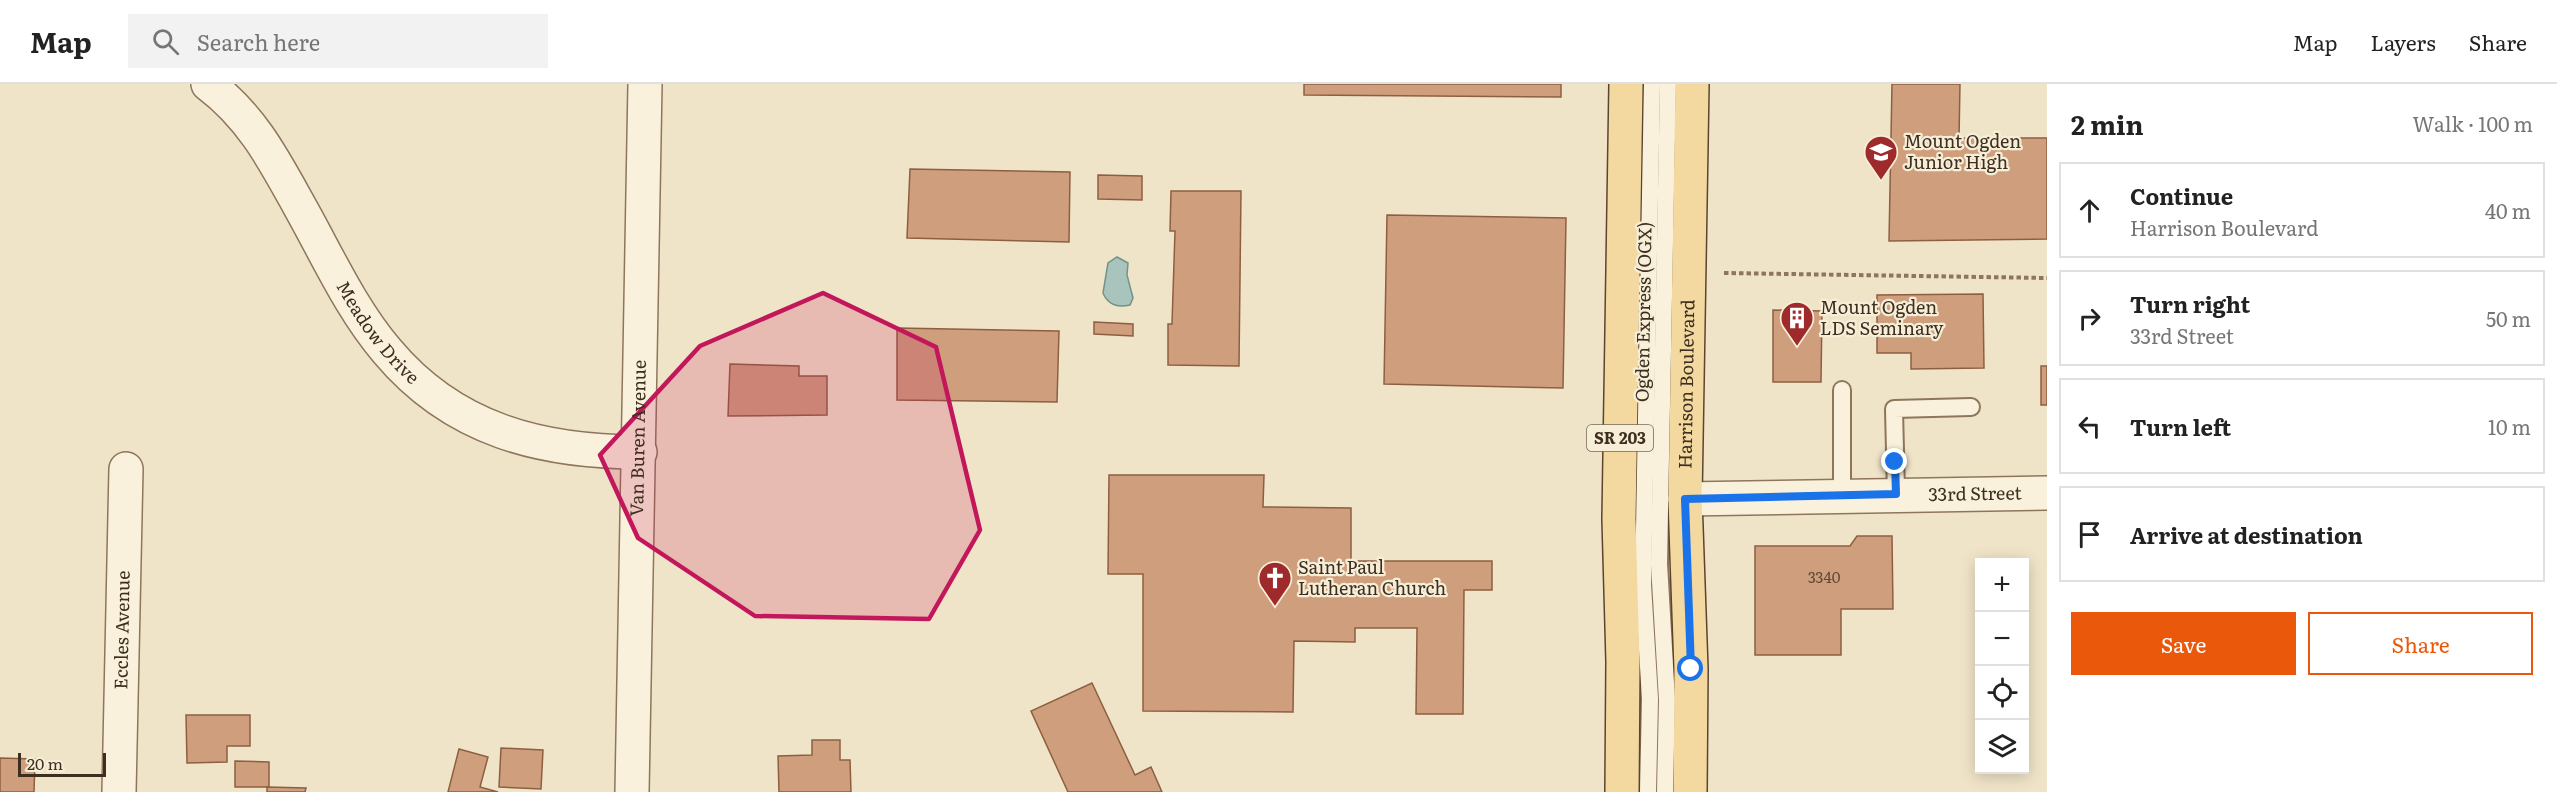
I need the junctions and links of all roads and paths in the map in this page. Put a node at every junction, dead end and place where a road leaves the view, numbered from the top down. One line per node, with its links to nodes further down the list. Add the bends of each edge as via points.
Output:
1 (208, 84): 11 (street, Meadow Drive, via 250,123 358,311 387,351 420,383 457,410 496,430 538,443 592,452)
2 (645, 84): 11 (street, Van Buren Avenue)
3 (1626, 84): 19 (main road, SR 203, via 1619,519)
4 (1652, 84): 20 (lane, Ogden Express (OGX), via 1643,575 1650,699)
5 (1668, 84): 21 (lane, Ogden Express (OGX), via 1659,564 1667,700)
6 (1692, 84): 16 (main road, Harrison Boulevard)
7 (1724, 273): 8 (path)
8 (2047, 278)
9 (1842, 390): 15 (lane)
10 (1971, 407): 14 (lane, via 1894,409)
11 (640, 452): 18 (street, Van Buren Avenue)
12 (126, 469): 17 (street, Eccles Avenue)
13 (2047, 493): 14 (street, 33rd Street)
14 (1896, 494): 15 (street, 33rd Street)
15 (1842, 496): 16 (street, 33rd Street)
16 (1685, 499): 22 (main road, Harrison Boulevard, via 1691,669)
17 (119, 792)
18 (632, 792)
19 (1622, 792)
20 (1648, 792)
21 (1665, 792)
22 (1690, 792)

